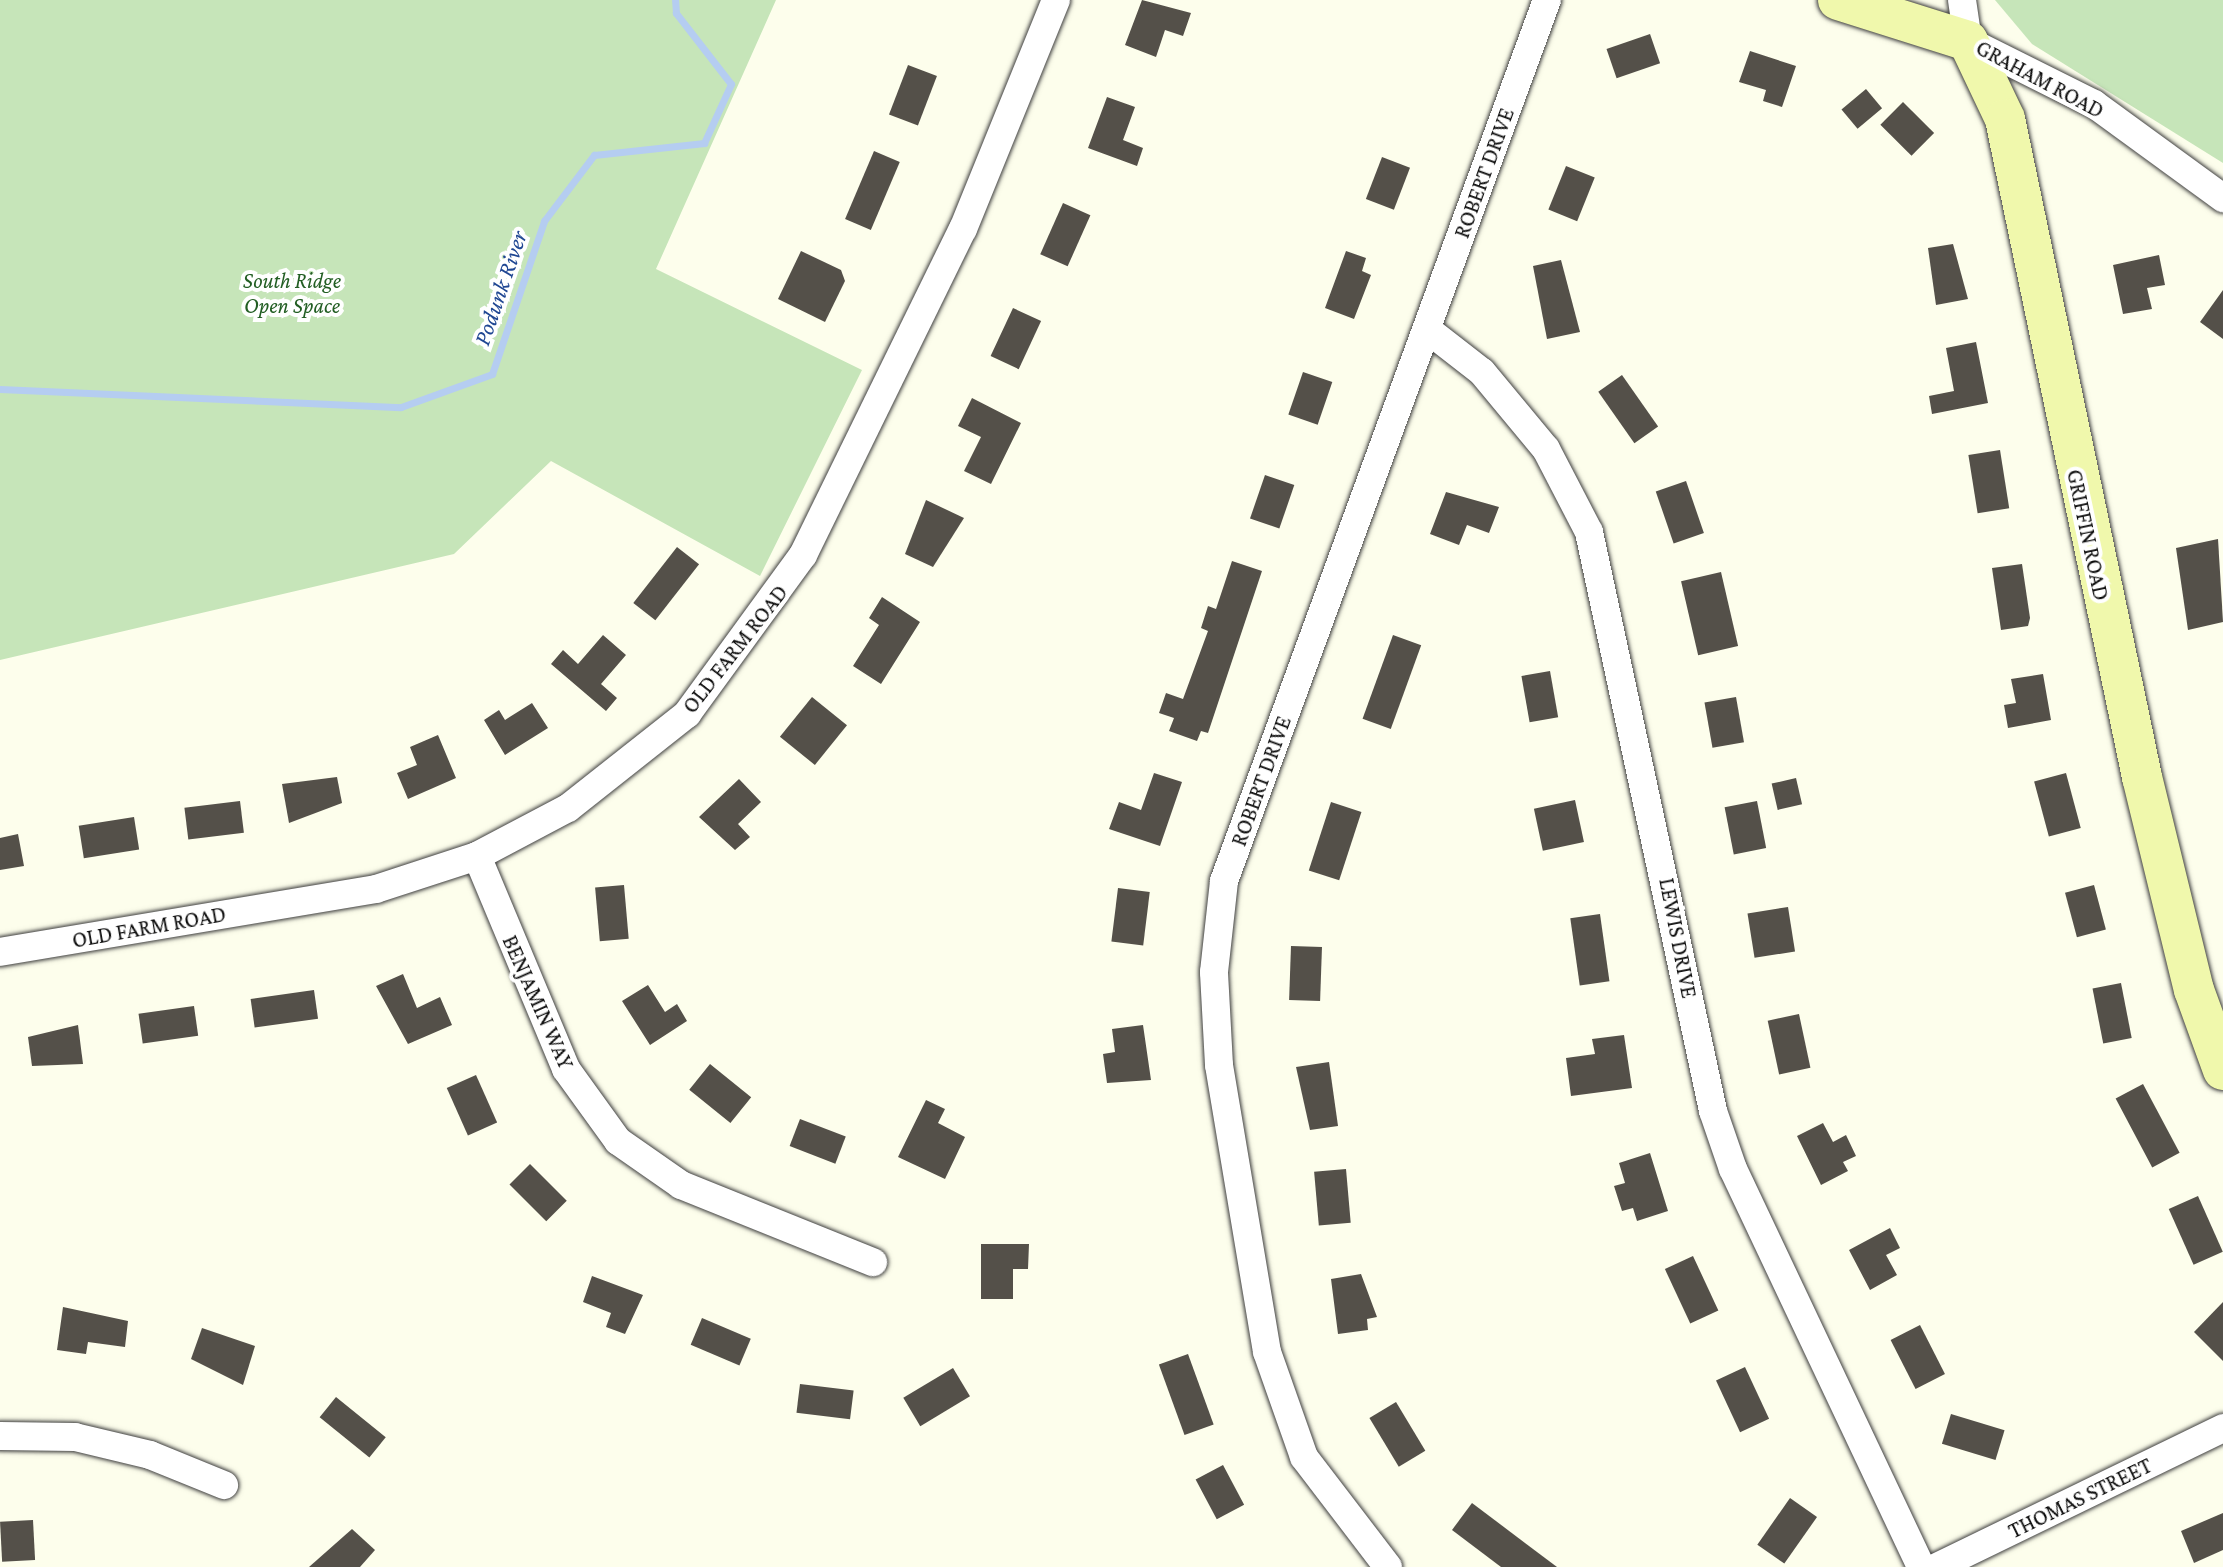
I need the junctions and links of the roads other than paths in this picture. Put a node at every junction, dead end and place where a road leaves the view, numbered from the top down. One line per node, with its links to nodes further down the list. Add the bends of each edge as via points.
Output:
1 (1056, 0): 8 (street, OLD FARM ROAD, via 963,229 786,586 687,714 568,808)
2 (1547, 0): 7 (street, ROBERT DRIVE)
3 (1838, 0): 5 (street, GRAHAM ROAD)
4 (1962, 0): 5 (street, GRIFFIN ROAD)
5 (1968, 41): 6 (street, GRAHAM ROAD, via 2094,104); 10 (street, GRIFFIN ROAD, via 2005,119 2142,777 2194,990)
6 (2223, 198)
7 (1428, 330): 15 (street, ROBERT DRIVE, via 1224,881 1214,972 1219,1065 1267,1352 1304,1457); 16 (street, LEWIS DRIVE, via 1482,372 1546,449 1589,532 1713,1111 1733,1169)
8 (477, 856): 9 (street, OLD FARM ROAD, via 376,889); 11 (street, BENJAMIN WAY, via 566,1069 618,1141 708,1197)
9 (0, 952)
10 (2223, 1070)
11 (873, 1262)
12 (2223, 1428): 17 (street, THOMAS STREET)
13 (0, 1436): 14 (street, via 75,1437 150,1455)
14 (224, 1485)
15 (1388, 1567)
16 (1921, 1567)
17 (1937, 1567)

